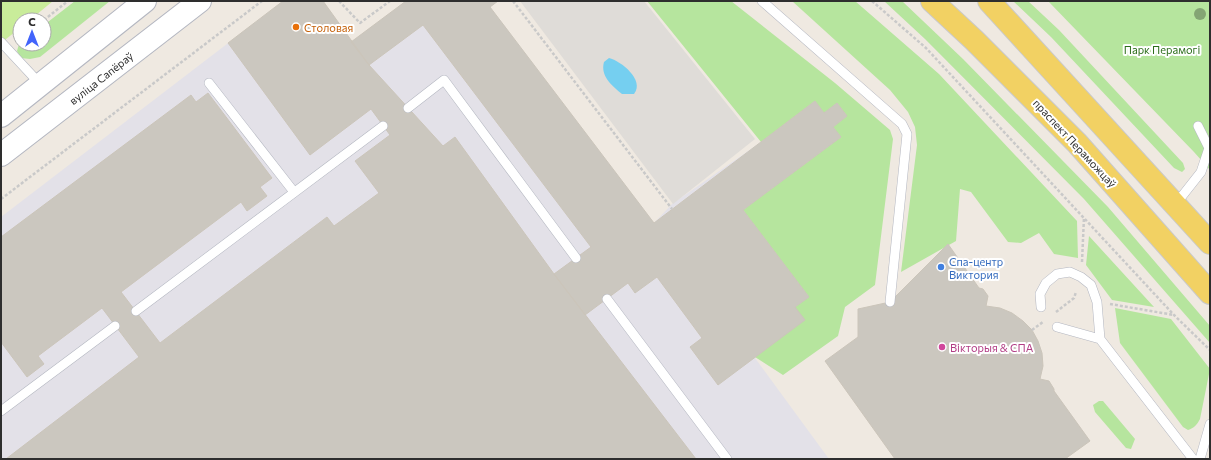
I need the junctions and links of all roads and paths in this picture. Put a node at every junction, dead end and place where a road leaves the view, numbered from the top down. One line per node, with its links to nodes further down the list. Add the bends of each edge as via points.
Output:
1 (68, 1): 12 (path)
2 (145, 1): 15 (main road)
3 (200, 1): 20 (main road, вуліца Сапёраў)
4 (262, 1): 22 (path)
5 (339, 1): 6 (path, via 360,23)
6 (390, 1)
7 (513, 1): 24 (path)
8 (762, 1): 30 (lane, via 902,124 907,134)
9 (872, 1): 34 (path, via 926,48)
10 (932, 1): 27 (main road, праспект Пераможцаў, via 1077,143)
11 (989, 1): 23 (main road)
12 (52, 14)
13 (1, 42): 15 (lane)
14 (209, 83): 21 (lane)
15 (41, 85): 17 (main road)
16 (408, 108): 26 (lane, via 444,80)
17 (1, 116)
18 (383, 126): 21 (lane)
19 (1198, 126): 23 (lane, via 1208,148 1201,172)
20 (1, 155)
21 (294, 192): 33 (lane)
22 (1, 199)
23 (1175, 205): 25 (main road)
24 (672, 209)
25 (1210, 243)
26 (576, 258)
27 (1210, 293)
28 (1074, 298): 31 (path)
29 (607, 299): 41 (lane)
30 (890, 302)
31 (1097, 302): 32 (lane, via 1091,285 1070,272 1058,274 1046,283 1040,294); 34 (path); 37 (lane)
32 (1041, 307)
33 (136, 311)
34 (1174, 315): 38 (path)
35 (115, 326): 39 (lane)
36 (1057, 327): 37 (lane)
37 (1100, 339): 42 (lane)
38 (1210, 350)
39 (1, 411)
40 (1210, 424): 43 (lane)
41 (727, 459)
42 (1193, 459)
43 (1200, 459)

